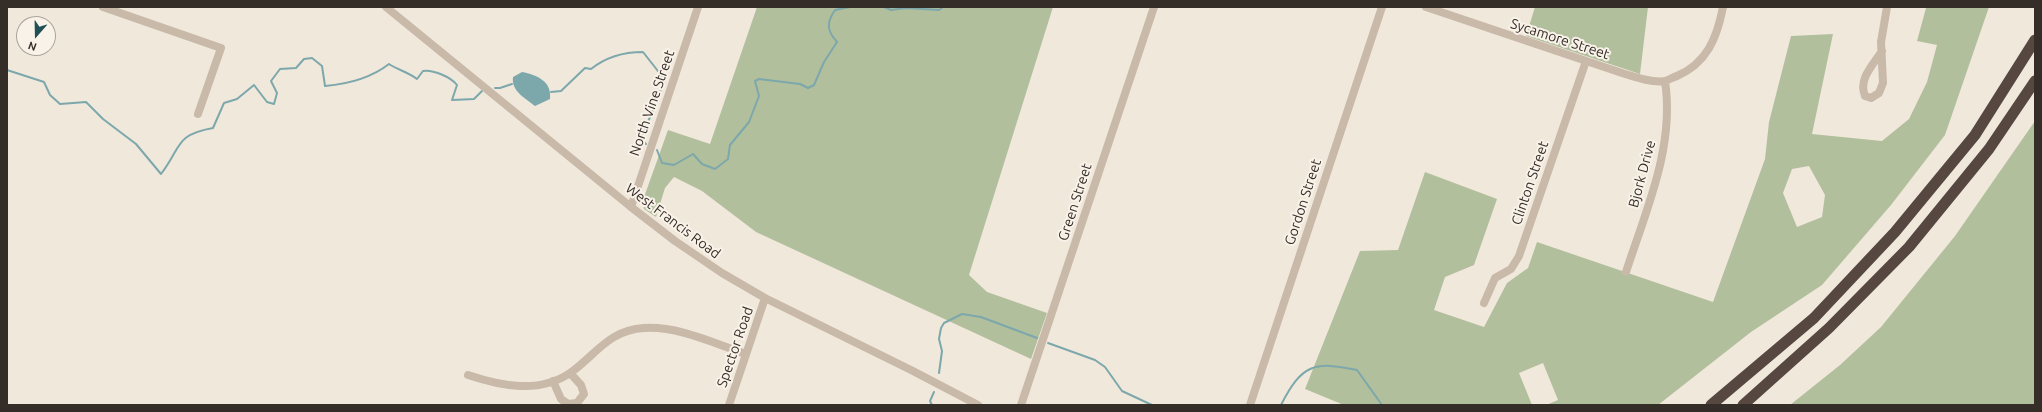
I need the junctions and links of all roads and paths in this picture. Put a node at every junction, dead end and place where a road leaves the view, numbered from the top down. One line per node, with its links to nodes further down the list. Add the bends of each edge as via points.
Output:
1 (103, 7): 14 (street, via 221,48)
2 (386, 7): 15 (street, West Francis Road)
3 (698, 7): 15 (street, North Vine Street)
4 (1154, 7): 25 (street, Green Street)
5 (1382, 7): 26 (street, Gordon Street)
6 (1426, 7): 11 (street, Sycamore Street)
7 (1723, 7): 12 (street, via 1714,40 1703,59 1693,68)
8 (1887, 7): 10 (street, via 1881,42)
9 (2035, 40): 27 (highway, via 1975,134 1895,232 1814,318)
10 (1882, 51): 10 (street, via 1865,77 1862,88 1865,96 1871,98 1878,93 1883,83)
11 (1586, 61): 12 (street, Sycamore Street, via 1642,79); 18 (street, Clinton Street, via 1519,256 1511,269 1495,278)
12 (1665, 81): 16 (street, Bjork Drive, via 1668,102 1662,159)
13 (2035, 81): 28 (highway, via 1989,148 1909,247 1828,328)
14 (198, 114)
15 (631, 207): 17 (street, West Francis Road, via 704,261)
16 (1626, 272)
17 (765, 298): 19 (street, Spector Road); 24 (street, West Francis Road)
18 (1484, 303)
19 (746, 354): 20 (street, via 669,328 642,328 620,334 597,348); 23 (street, Spector Road)
20 (570, 373): 22 (street); 22 (street, via 581,385 584,394 577,403 568,404 561,399)
21 (468, 375): 22 (street, via 516,387 536,386)
22 (553, 381)
23 (729, 405)
24 (978, 405)
25 (1021, 405)
26 (1250, 405)
27 (1711, 405)
28 (1743, 405)

